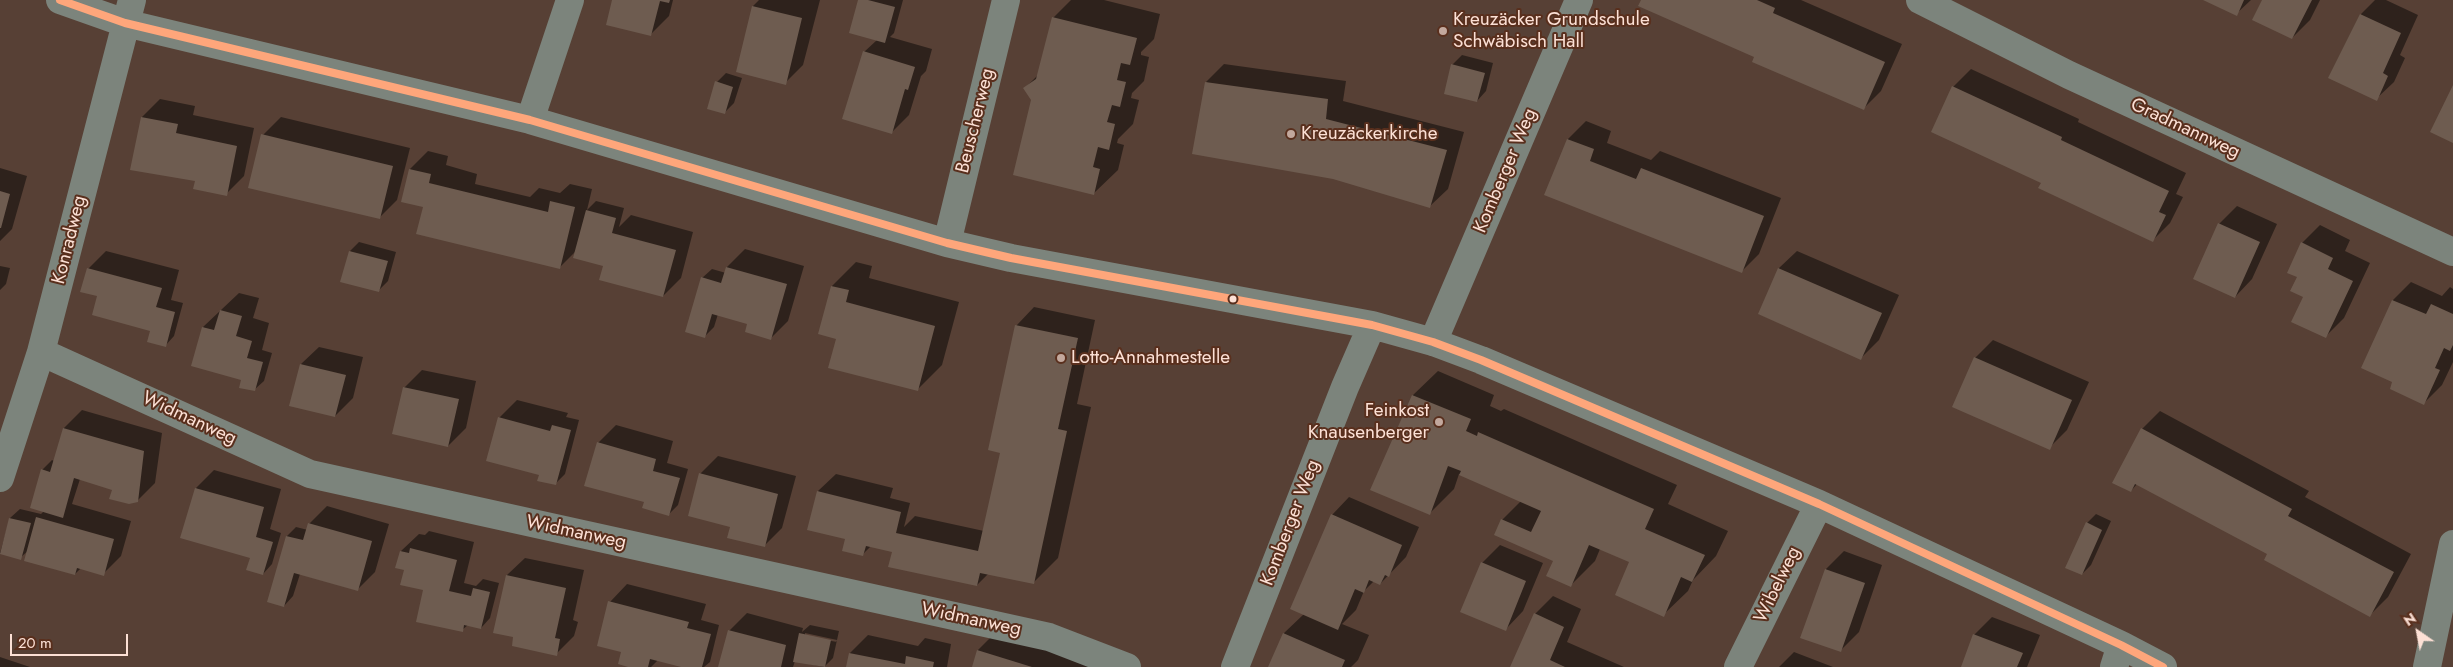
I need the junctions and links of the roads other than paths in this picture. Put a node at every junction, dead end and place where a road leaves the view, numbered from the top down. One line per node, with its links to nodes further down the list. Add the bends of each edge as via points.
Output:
1 (60, 0): 6 (street)
2 (570, 0): 7 (street)
3 (1006, 0): 8 (street, Beuscherweg)
4 (1579, 0): 11 (street, Komberger Weg)
5 (1920, 0): 9 (street, Gradmannweg, via 2069,75)
6 (129, 11): 7 (street); 12 (street, Konradweg)
7 (530, 120): 8 (street)
8 (947, 243): 10 (street, via 1011,258)
9 (2453, 252)
10 (1372, 325): 11 (street); 18 (street, Komberger Weg)
11 (1433, 342): 14 (street)
12 (41, 352): 13 (street, Konradweg); 17 (street, Widmanweg, via 310,474 1049,638)
13 (0, 478)
14 (1819, 504): 16 (street); 19 (street, Wibelweg)
15 (2453, 544): 21 (street)
16 (2118, 656): 20 (street)
17 (1127, 667)
18 (1235, 667)
19 (1738, 667)
20 (2163, 667)
21 (2427, 667)

